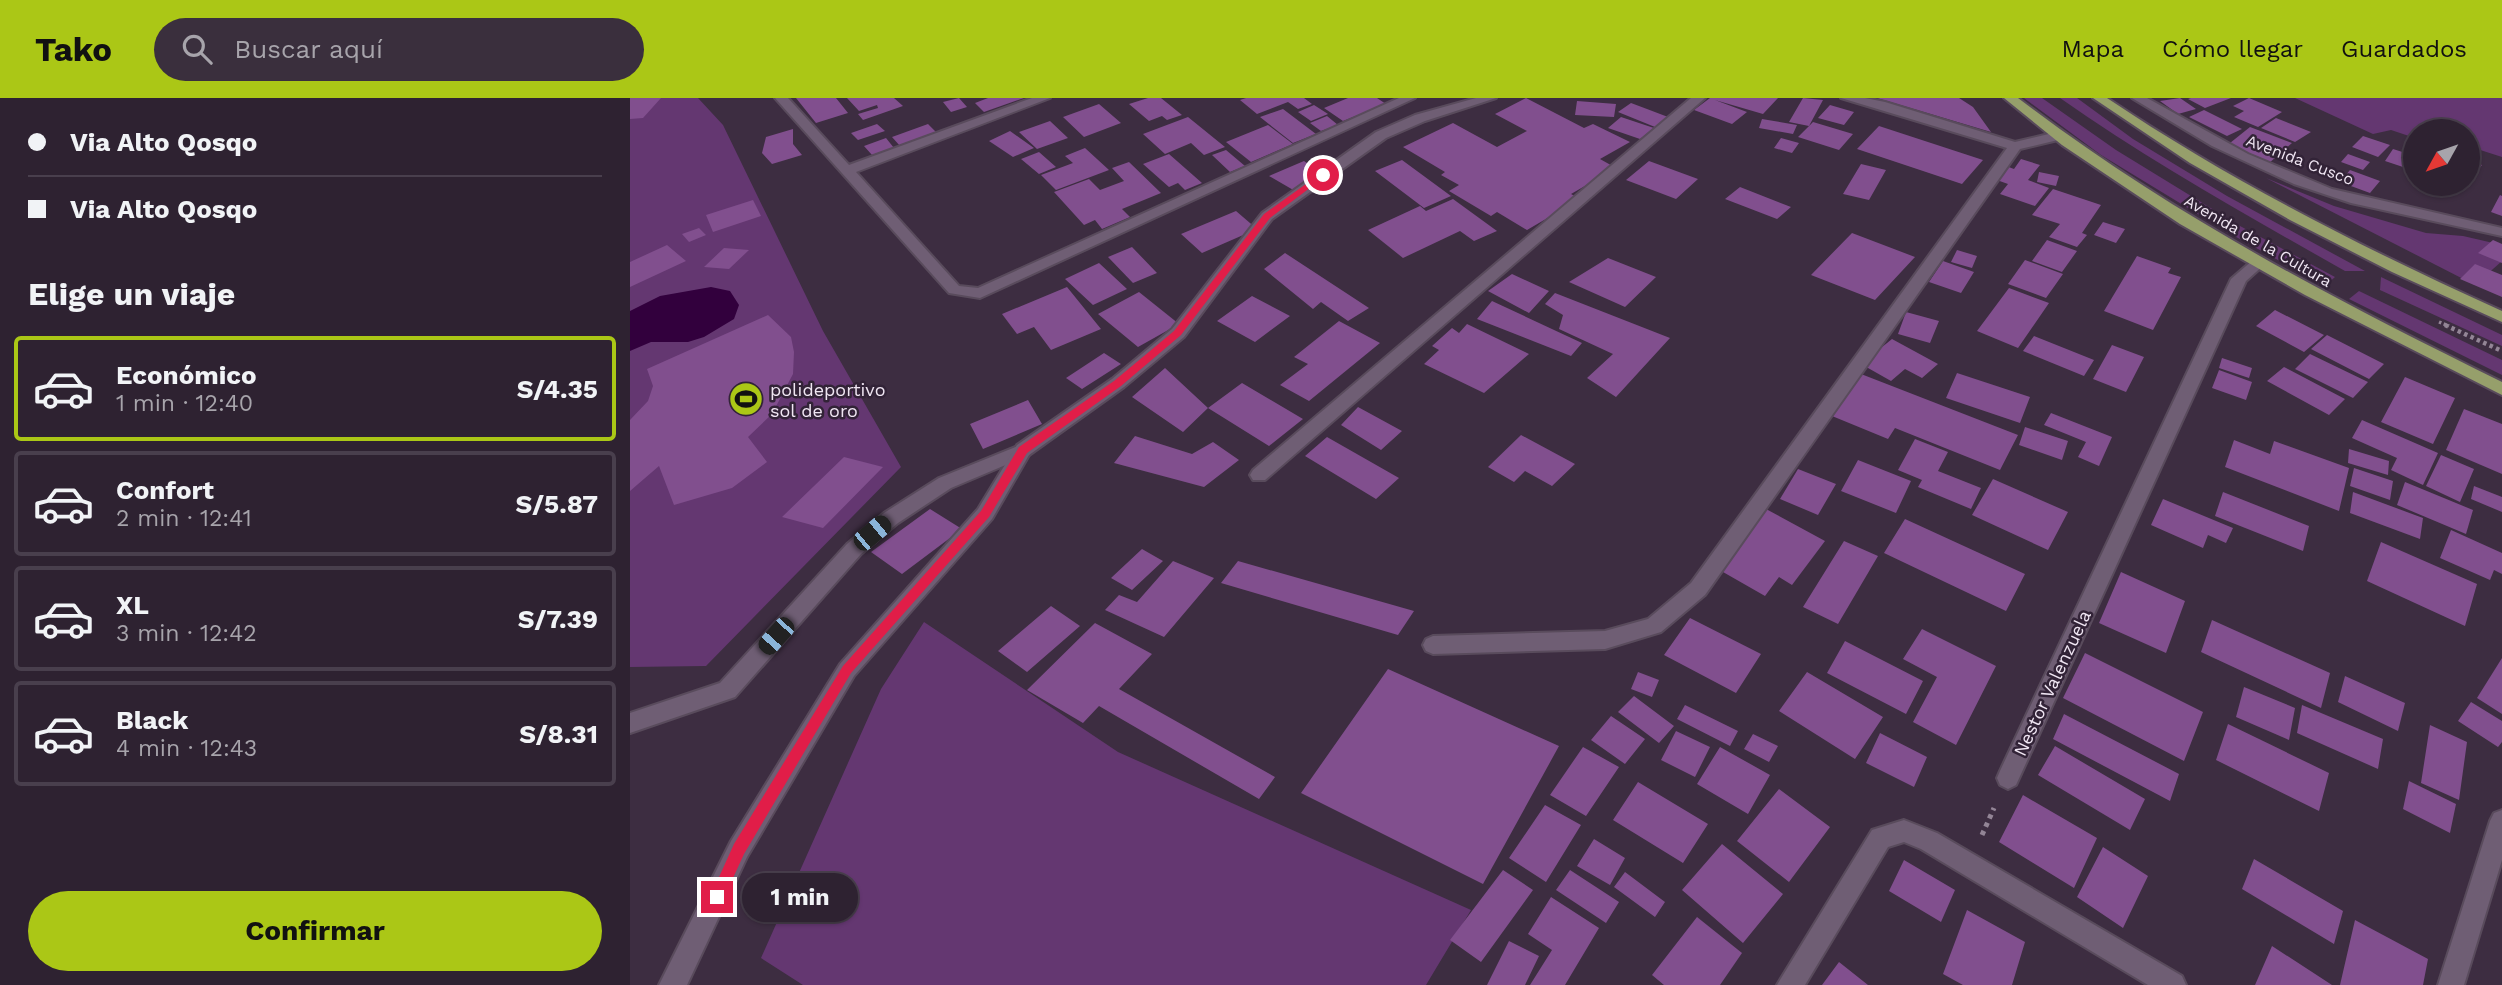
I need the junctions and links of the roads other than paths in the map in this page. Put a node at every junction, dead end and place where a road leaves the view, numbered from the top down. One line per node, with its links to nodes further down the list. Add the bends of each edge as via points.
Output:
1 (781, 98): 12 (street)
2 (1044, 98): 12 (street)
3 (1409, 98): 12 (street, via 979,293 954,290)
4 (1490, 98): 17 (street, via 1420,118 1381,135 1267,216 1178,333 1118,383)
5 (1699, 98): 18 (street)
6 (1847, 98): 11 (street)
7 (2010, 98): 10 (highway, Avenida de la Cultura)
8 (2099, 98): 15 (highway, via 2275,205)
9 (2138, 98): 13 (street, Avenida Cusco, via 2232,152 2299,181 2354,199)
10 (2057, 136): 11 (street); 14 (highway, Avenida de la Cultura)
11 (2015, 146): 19 (street, via 1698,589 1654,626 1605,640)
12 (847, 171)
13 (2502, 232)
14 (2258, 263): 16 (highway, Avenida de la Cultura); 21 (street, Nestor Valenzuela, via 2239,279)
15 (2502, 317)
16 (2502, 389)
17 (1023, 450): 20 (street, via 945,483 891,517 853,549 727,690); 23 (street, via 985,514 847,670 739,849)
18 (1259, 474)
19 (1433, 645)
20 (630, 723)
21 (2008, 778)
22 (2502, 821): 26 (street)
23 (672, 985)
24 (1790, 985): 25 (street, via 1880,838 1903,831 1929,841)
25 (2173, 985)
26 (2451, 985)

